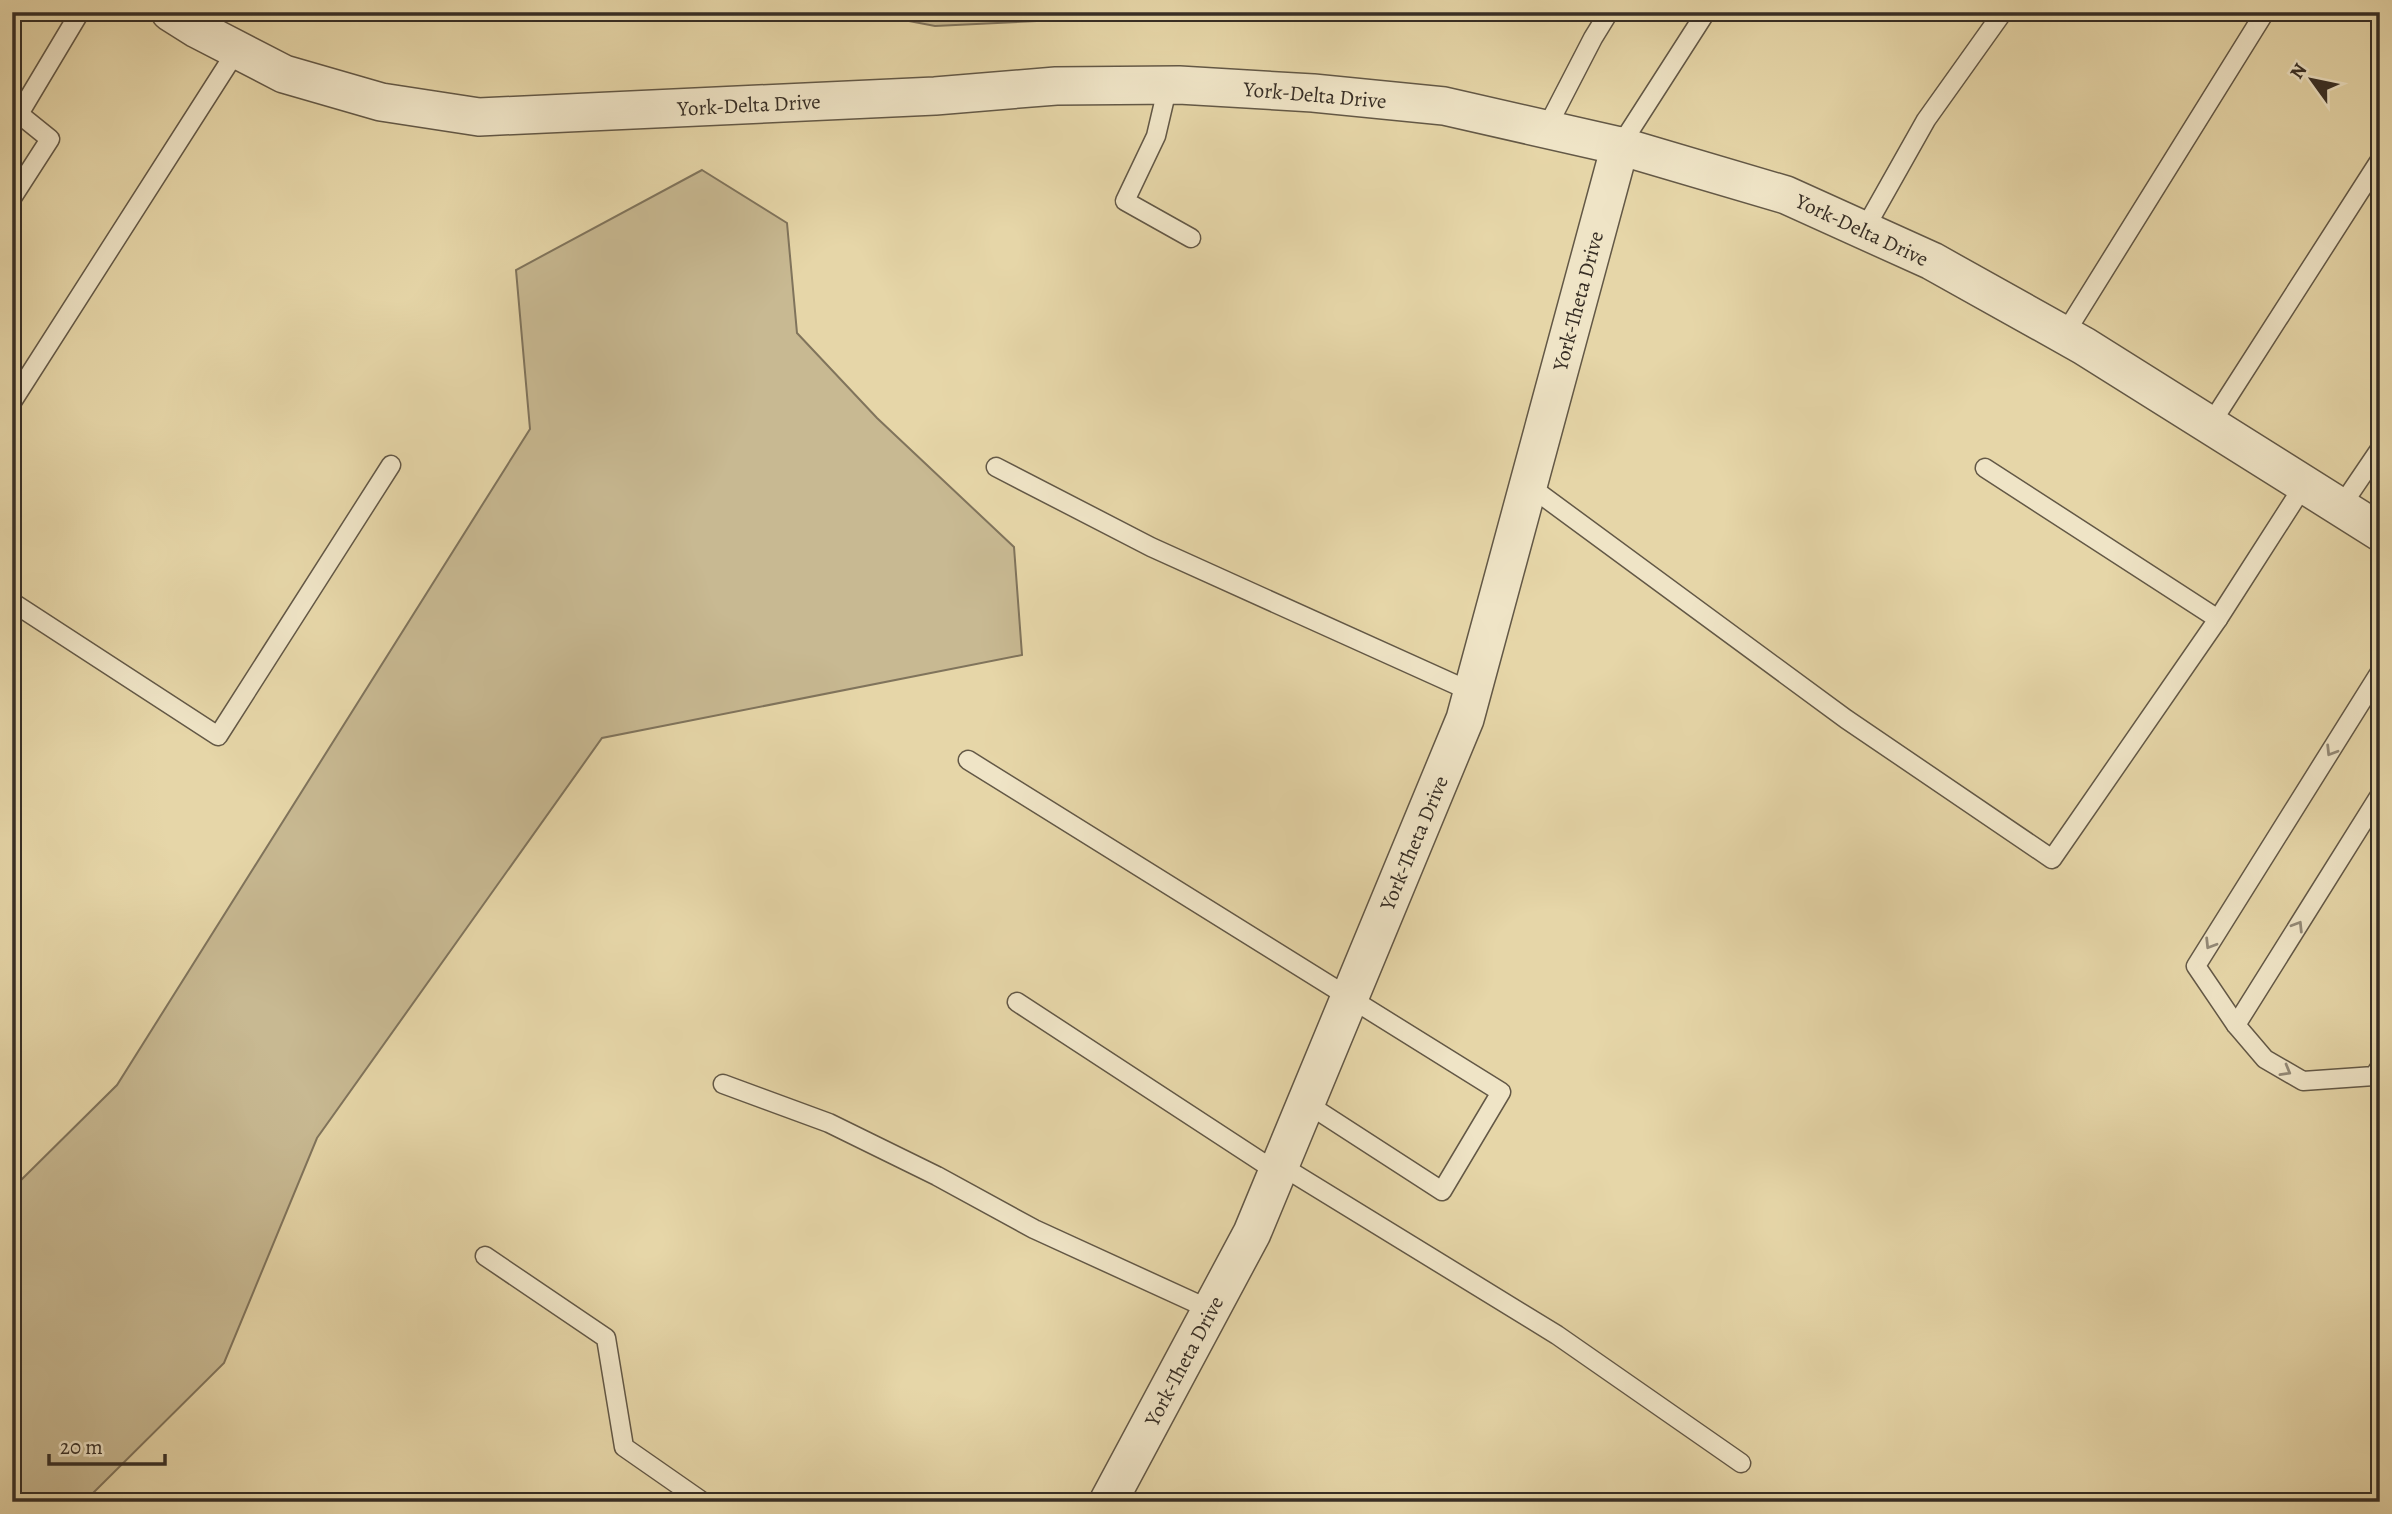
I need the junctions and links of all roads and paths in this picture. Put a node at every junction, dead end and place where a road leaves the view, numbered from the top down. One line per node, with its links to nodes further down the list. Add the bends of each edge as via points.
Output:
1 (80, 12): 9 (lane)
2 (170, 12): 7 (street, York-Delta Drive)
3 (1609, 12): 10 (lane)
4 (1706, 12): 11 (lane)
5 (2003, 12): 14 (lane, via 1926,120)
6 (2265, 12): 16 (lane)
7 (237, 50): 8 (street, York-Delta Drive, via 284,74 381,102 480,117 1056,86); 17 (lane)
8 (1168, 85): 10 (street, York-Delta Drive, via 1444,106); 15 (lane, via 1156,136 1125,201)
9 (15, 112): 13 (lane, via 50,139)
10 (1546, 129): 11 (street, York-Delta Drive)
11 (1620, 146): 14 (street, York-Delta Drive, via 1786,195); 23 (street, York-Theta Drive)
12 (2380, 160): 18 (lane)
13 (12, 198)
14 (1864, 230): 16 (street, York-Delta Drive, via 1932,261)
15 (1191, 238)
16 (2064, 335): 18 (street, York-Delta Drive)
17 (12, 402)
18 (2210, 425): 24 (street, York-Delta Drive)
19 (2380, 449): 25 (lane)
20 (391, 465): 27 (lane, via 218,736)
21 (996, 467): 30 (lane, via 1151,547)
22 (1986, 468): 28 (lane)
23 (1528, 485): 28 (lane, via 1846,719 2052,859); 30 (street, York-Theta Drive)
24 (2304, 485): 25 (street, York-Delta Drive); 28 (lane)
25 (2340, 508): 26 (street, York-Delta Drive)
26 (2380, 532)
27 (12, 602)
28 (2218, 619)
29 (2380, 672): 31 (lane)
30 (1472, 692): 34 (street, York-Theta Drive, via 1465,719)
31 (2373, 697): 36 (lane, one-way to 36, via 2196,966)
32 (968, 760): 34 (lane)
33 (2380, 795): 36 (lane, one-way to 33)
34 (1350, 996): 39 (street, York-Theta Drive); 39 (lane, via 1502,1092 1442,1191)
35 (1017, 1002): 40 (lane)
36 (2236, 1025): 37 (lane, one-way to 37, via 2265,1059 2303,1081 2374,1076)
37 (2380, 1067)
38 (723, 1084): 42 (lane, via 829,1123 1034,1229)
39 (1306, 1103): 40 (street, York-Theta Drive)
40 (1279, 1168): 42 (street, York-Theta Drive, via 1252,1233); 43 (lane, via 1557,1335)
41 (485, 1256): 44 (lane, via 606,1338 624,1447)
42 (1211, 1310): 45 (street, York-Theta Drive)
43 (1741, 1463)
44 (703, 1502)
45 (1108, 1502)

